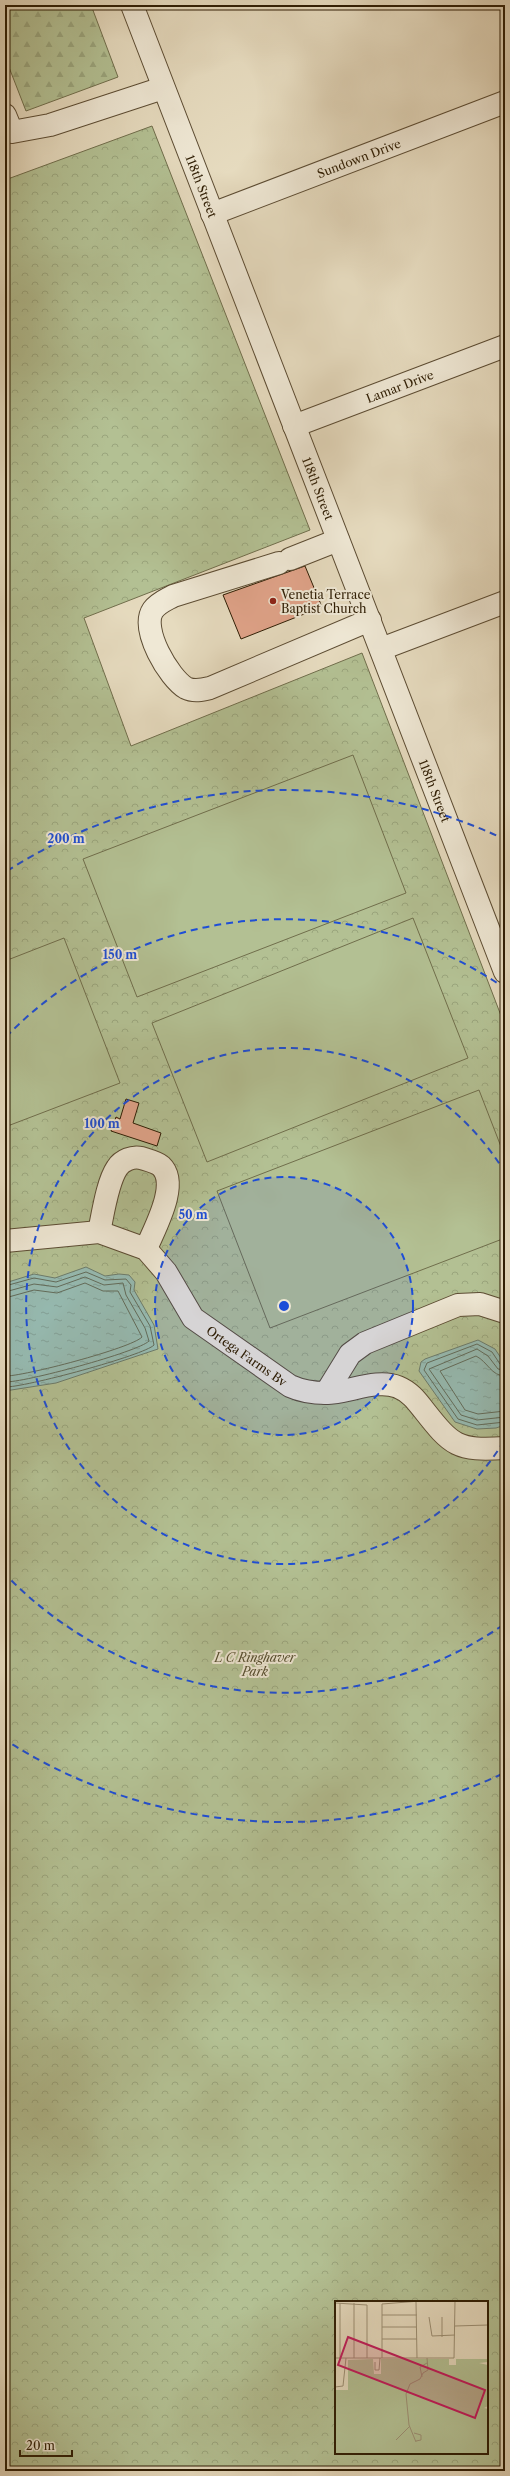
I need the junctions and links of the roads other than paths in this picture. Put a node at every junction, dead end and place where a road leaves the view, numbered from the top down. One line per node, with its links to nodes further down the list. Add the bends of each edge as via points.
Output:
1 (132, 5): 2 (street, 118th Street)
2 (163, 88): 4 (street, via 50,125 12,132); 5 (street, 118th Street)
3 (505, 102): 5 (street, Sundown Drive)
4 (5, 115)
5 (212, 214): 7 (street, 118th Street)
6 (505, 346): 7 (street, Lamar Drive)
7 (294, 426): 8 (street, 118th Street)
8 (338, 540): 10 (street, 118th Street); 10 (street, via 284,561 173,596 162,602 152,611 151,622 156,647 166,668 181,684 195,690 210,688)
9 (505, 602): 11 (street)
10 (370, 620): 11 (street, 118th Street)
11 (381, 649): 12 (street, 118th Street)
12 (505, 972)
13 (99, 1232): 14 (street, Ortega Farms Bv); 15 (street, Ortega Farms Bv); 15 (street, via 117,1168 126,1160 135,1158 153,1162 162,1167 167,1176 168,1186 167,1196)
14 (5, 1240)
15 (146, 1249): 17 (street, Ortega Farms Bv, via 160,1264 193,1318 201,1326 290,1386 304,1391)
16 (505, 1312): 17 (street, via 480,1304 458,1305 365,1343 350,1354)
17 (326, 1393): 18 (street, Ortega Farms Bv, via 377,1386 397,1387 411,1394 450,1441 475,1449)
18 (505, 1448)

